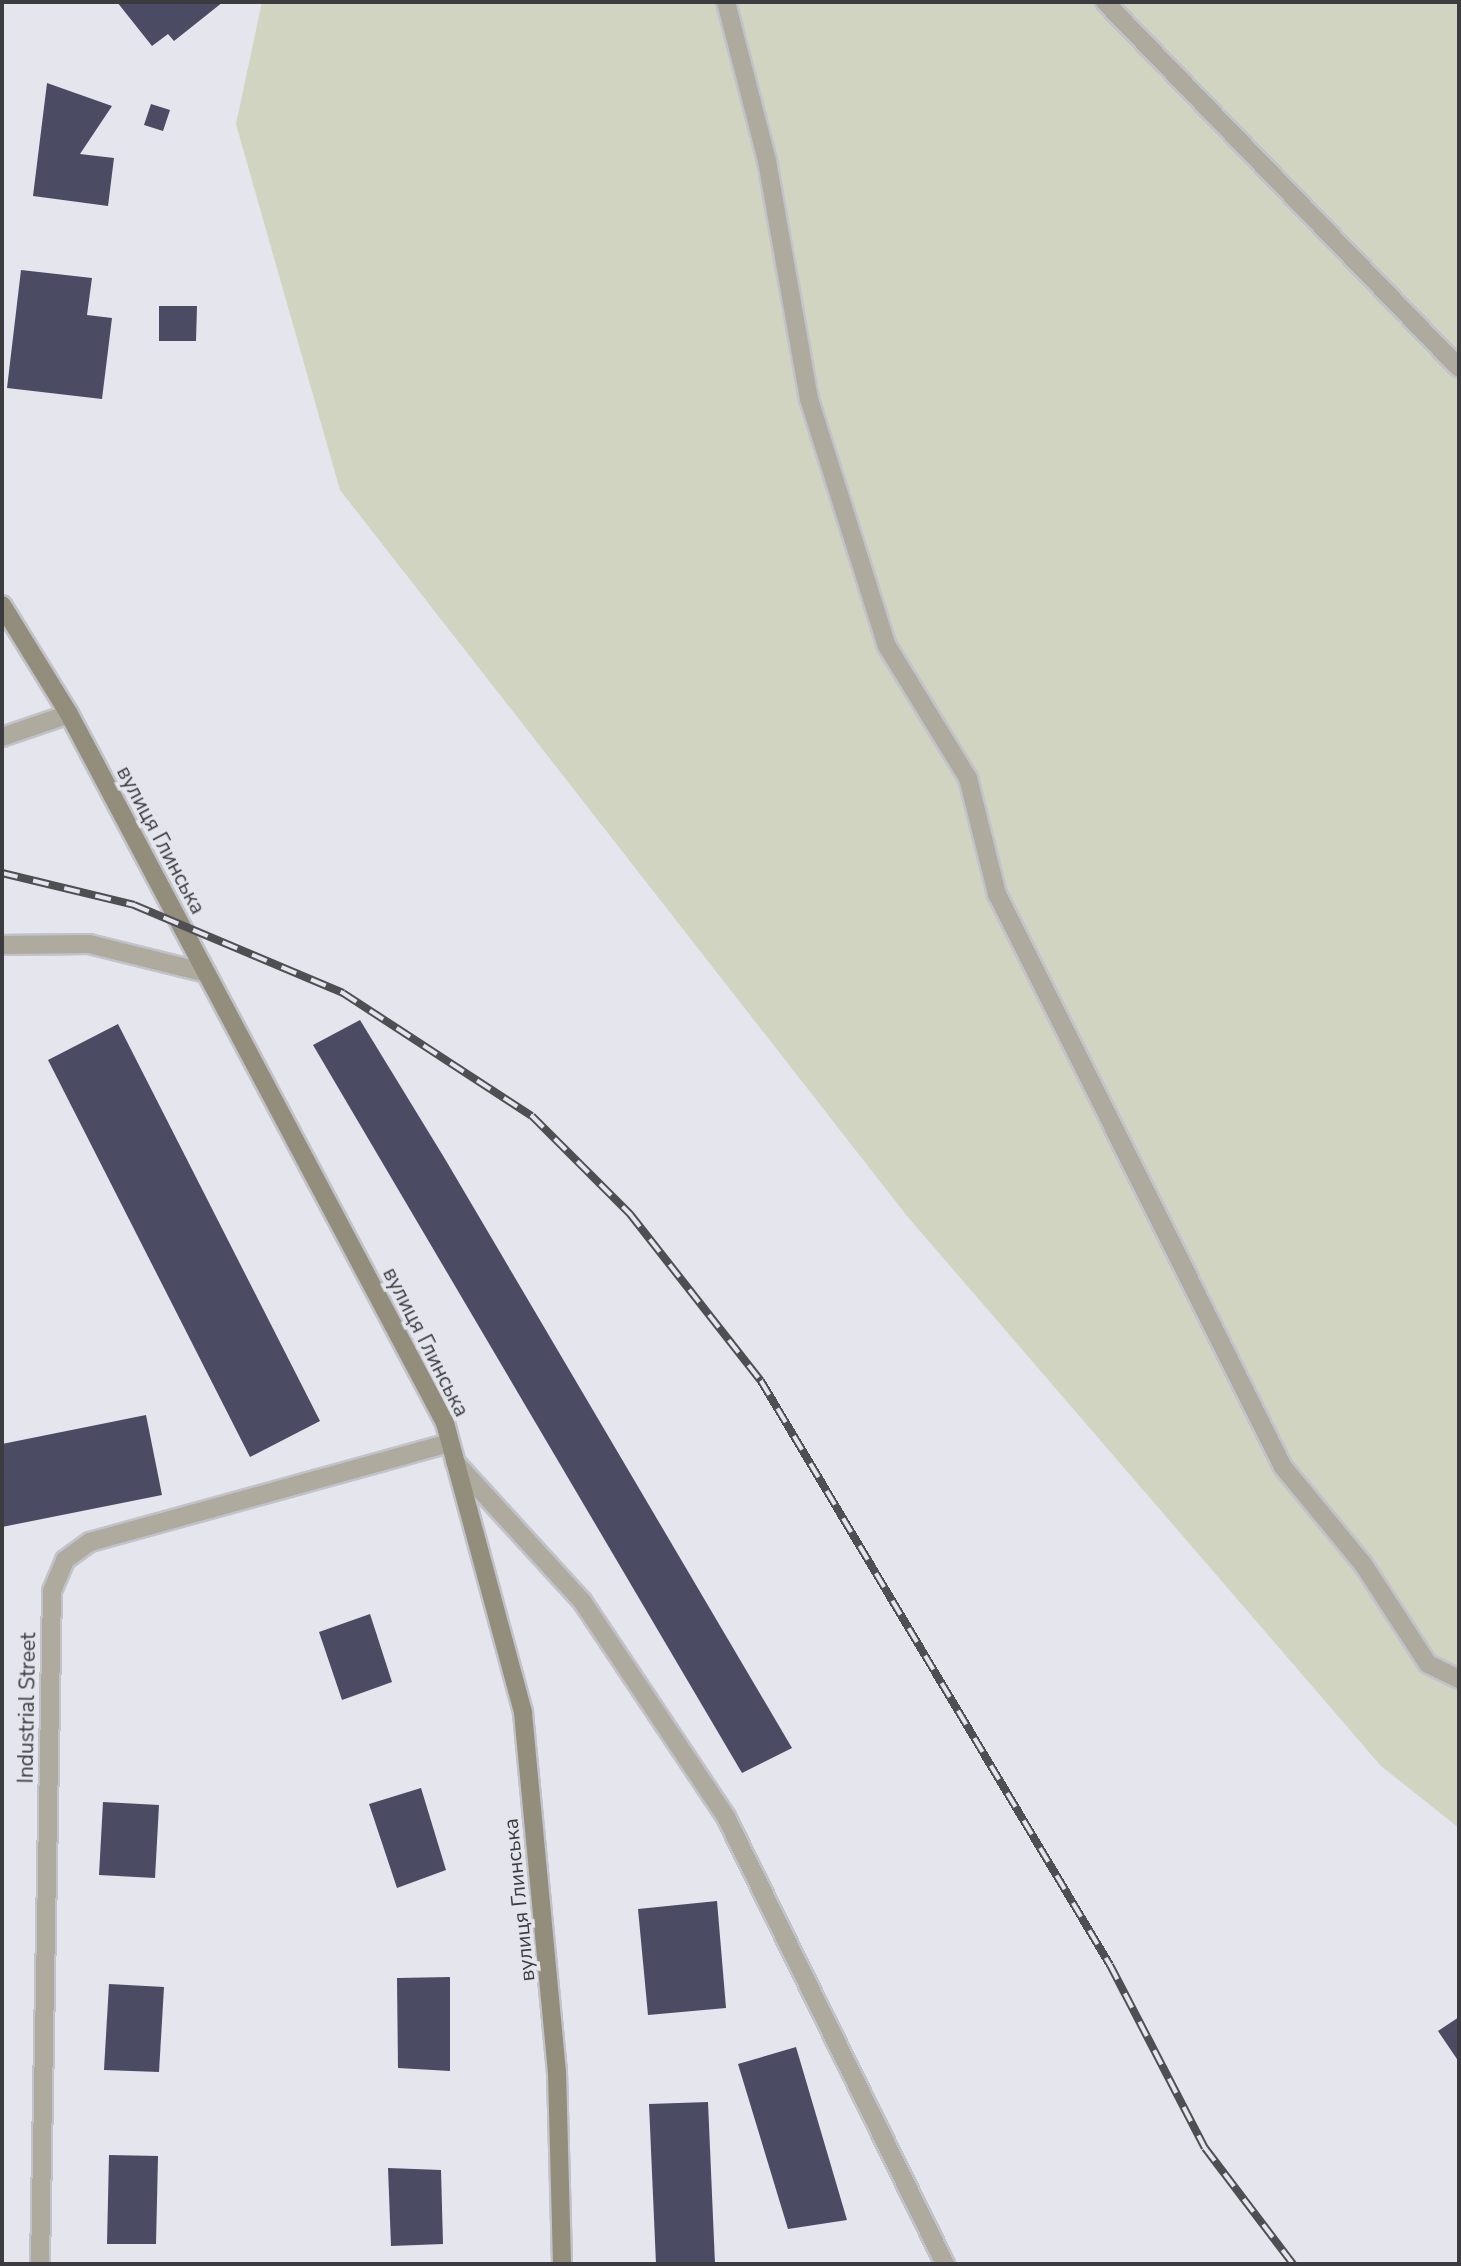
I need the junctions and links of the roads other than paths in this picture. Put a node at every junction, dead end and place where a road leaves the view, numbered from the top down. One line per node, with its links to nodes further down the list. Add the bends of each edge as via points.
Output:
1 (726, 2): 11 (street, via 767,161 809,398 887,646 968,778 997,894 1283,1467 1363,1564 1428,1664)
2 (1105, 2): 3 (street)
3 (1459, 368)
4 (2, 606): 5 (main road, вулиця Глинська)
5 (69, 714): 6 (street); 8 (main road, вулиця Глинська)
6 (2, 737)
7 (2, 945): 8 (street, via 89,944)
8 (206, 973): 9 (main road, вулиця Глинська)
9 (450, 1443): 10 (main road, вулиця Глинська); 12 (street, Industrial Street, via 90,1542 65,1560 52,1591)
10 (455, 1462): 13 (main road, вулиця Глинська, via 523,1713 556,2059); 14 (street, via 582,1601 726,1817)
11 (1459, 1679)
12 (40, 2264)
13 (562, 2264)
14 (945, 2264)

